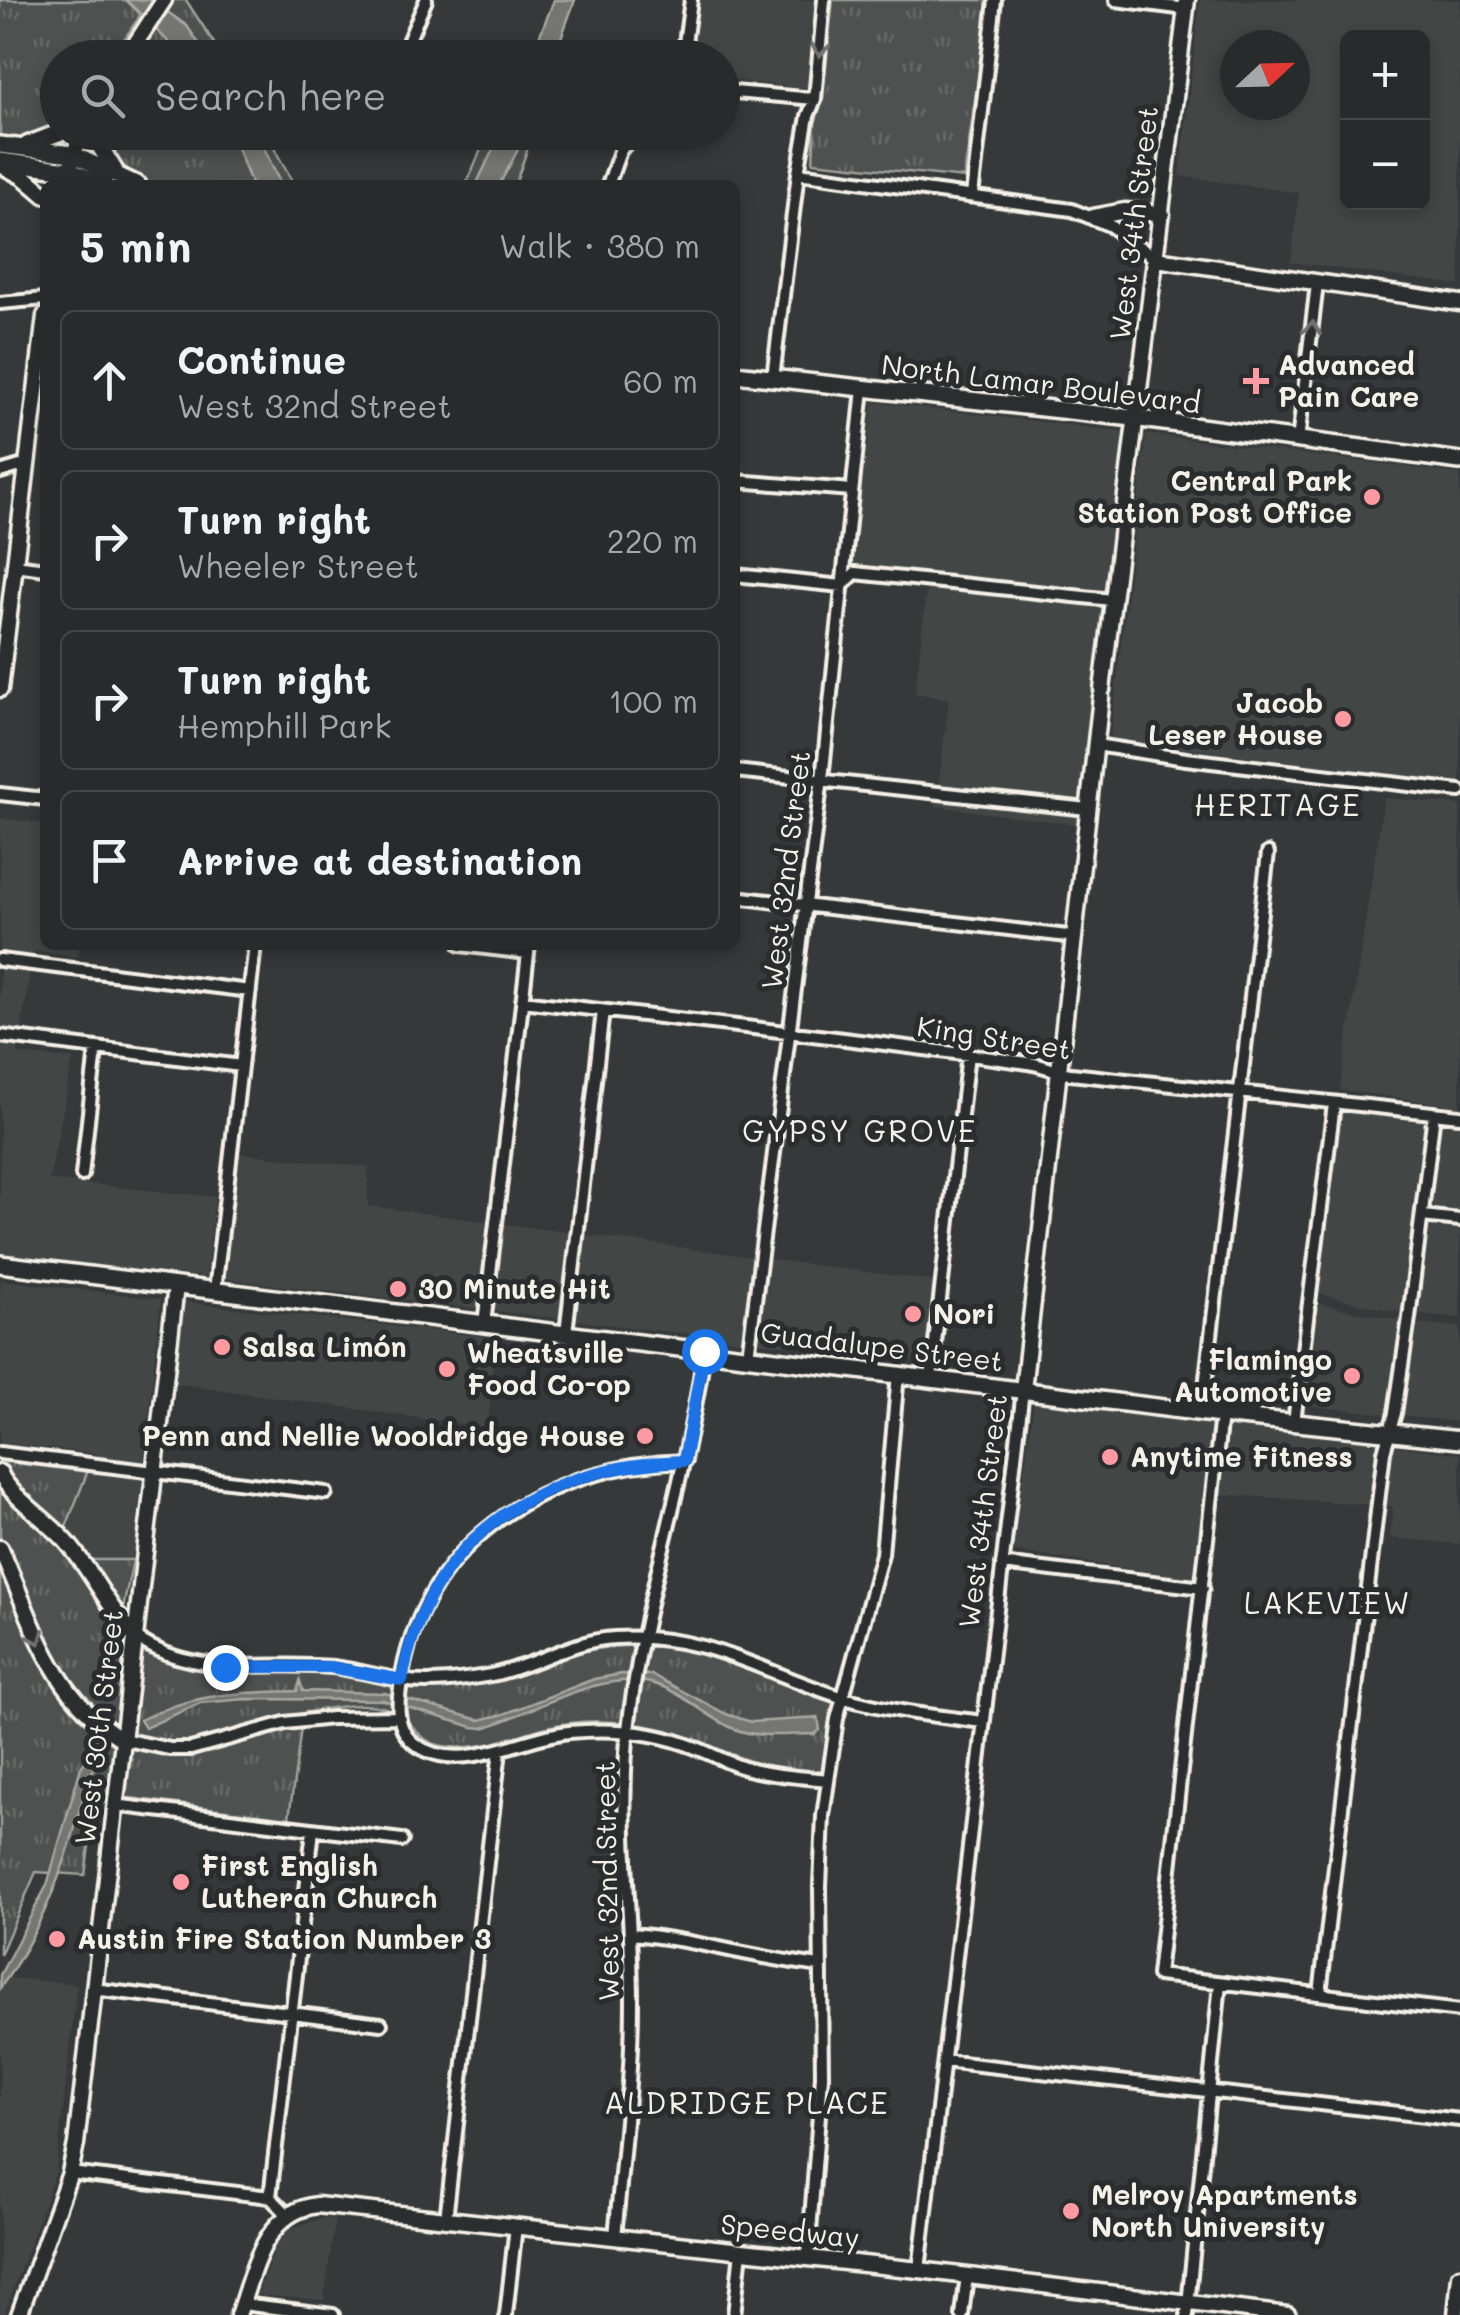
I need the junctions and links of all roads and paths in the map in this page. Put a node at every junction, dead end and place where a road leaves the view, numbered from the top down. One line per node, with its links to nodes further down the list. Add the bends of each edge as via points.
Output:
1 (164, 0): 8 (street)
2 (426, 0): 9 (street)
3 (691, 0): 10 (street)
4 (824, 0): 12 (street, one-way to 12)
5 (995, 0): 24 (street)
6 (1116, 0): 7 (street)
7 (1186, 4): 25 (street, West 34th Street)
8 (138, 40)
9 (409, 40)
10 (686, 40)
11 (740, 93): 12 (street)
12 (815, 99): 20 (street)
13 (40, 140): 15 (main road)
14 (0, 145): 15 (main road)
15 (24, 146): 19 (main road)
16 (100, 150): 21 (main road)
17 (621, 150): 22 (street)
18 (0, 162): 19 (main road); 23 (main road)
19 (68, 170): 21 (main road)
20 (798, 173): 24 (street); 34 (street)
21 (112, 180)
22 (610, 180)
23 (40, 191)
24 (972, 196): 26 (street)
25 (1162, 214): 26 (street); 27 (street, West 34th Street)
26 (1093, 217): 27 (street)
27 (1156, 259): 28 (street); 36 (street, West 34th Street)
28 (1317, 284): 31 (street); 37 (street, one-way to 28)
29 (40, 299): 30 (street)
30 (0, 303)
31 (1460, 303)
32 (40, 355): 39 (street)
33 (740, 375): 34 (main road, North Lamar Boulevard)
34 (773, 378): 35 (main road, North Lamar Boulevard)
35 (863, 389): 36 (main road, North Lamar Boulevard); 42 (street, West 32nd Street)
36 (1133, 418): 37 (main road, North Lamar Boulevard); 47 (street, West 34th Street)
37 (1298, 441): 38 (main road, North Lamar Boulevard)
38 (1460, 462)
39 (26, 464): 40 (street); 43 (street)
40 (0, 472)
41 (740, 481): 42 (street)
42 (852, 490): 46 (street, West 32nd Street)
43 (14, 565): 44 (street); 48 (street)
44 (40, 568)
45 (740, 576): 46 (street)
46 (842, 586): 47 (street, via 855,573); 52 (street, West 32nd Street)
47 (1112, 600): 50 (street, West 34th Street)
48 (2, 656): 49 (street)
49 (0, 689)
50 (1096, 745): 53 (street); 56 (street, West 34th Street)
51 (740, 772): 52 (street)
52 (822, 781): 56 (street); 59 (street, West 32nd Street)
53 (1460, 791)
54 (0, 794): 55 (street)
55 (40, 798)
56 (1087, 810): 60 (street, West 34th Street)
57 (1268, 852): 73 (street)
58 (740, 898): 59 (street)
59 (804, 905): 60 (street); 67 (street, West 32nd Street)
60 (1076, 937): 72 (street, West 34th Street)
61 (255, 950): 64 (street)
62 (528, 950): 65 (street)
63 (0, 960): 64 (street)
64 (250, 991): 71 (street)
65 (522, 1001): 66 (street, King Street); 83 (street)
66 (603, 1011): 67 (street, King Street); 84 (street)
67 (788, 1032): 70 (street, King Street); 86 (street, West 32nd Street)
68 (0, 1036): 69 (street)
69 (96, 1050): 71 (street); 77 (street)
70 (968, 1054): 72 (street, King Street); 88 (street)
71 (241, 1066): 82 (street)
72 (1060, 1073): 73 (street, King Street); 89 (street, West 34th Street)
73 (1242, 1095): 74 (street, King Street); 90 (street)
74 (1334, 1104): 75 (street, King Street); 92 (street)
75 (1434, 1113): 76 (street, King Street); 78 (street)
76 (1460, 1116)
77 (82, 1176)
78 (1422, 1216): 79 (street); 93 (street)
79 (1460, 1220)
80 (0, 1264): 81 (main road, Guadalupe Street)
81 (176, 1286): 82 (main road, Guadalupe Street); 97 (street, West 30th Street)
82 (214, 1291): 83 (main road, Guadalupe Street)
83 (484, 1324): 84 (main road, Guadalupe Street)
84 (566, 1333): 85 (main road, Guadalupe Street)
85 (704, 1351): 86 (main road, Guadalupe Street); 96 (street, West 32nd Street)
86 (748, 1356): 87 (main road, Guadalupe Street)
87 (898, 1374): 88 (main road, Guadalupe Street); 106 (street, via 882,1554)
88 (931, 1378): 89 (main road, Guadalupe Street)
89 (1023, 1390): 90 (main road, Guadalupe Street); 101 (street, West 34th Street)
90 (1202, 1412): 91 (main road, Guadalupe Street)
91 (1221, 1414): 92 (main road, Guadalupe Street); 102 (street)
92 (1294, 1422): 93 (main road, Guadalupe Street)
93 (1391, 1432): 94 (main road, Guadalupe Street); 120 (street)
94 (1460, 1440)
95 (0, 1453): 97 (street)
96 (684, 1461): 104 (street, West 32nd Street); 105 (street, via 597,1472 516,1507 472,1540 424,1604)
97 (153, 1472): 99 (street); 103 (street, West 30th Street)
98 (0, 1473): 103 (street, via 12,1494 67,1542)
99 (326, 1493)
100 (0, 1548): 110 (street, one-way to 110, via 54,1672 99,1725)
101 (1002, 1564): 102 (street); 108 (street, West 34th Street)
102 (1202, 1588): 118 (street, via 1158,1975)
103 (134, 1636): 105 (street, via 164,1653 225,1667 330,1667); 110 (street, West 30th Street)
104 (642, 1638): 105 (street, via 587,1643 496,1674); 106 (street, via 720,1650); 109 (street, West 32nd Street)
105 (402, 1680): 107 (street)
106 (842, 1697): 108 (street); 112 (street)
107 (399, 1706): 110 (street, via 285,1724 190,1749); 111 (street, via 406,1736 422,1749 450,1755)
108 (983, 1722): 124 (street, West 34th Street)
109 (628, 1732): 111 (street, via 568,1732); 112 (street, via 696,1748 749,1770); 116 (street, West 32nd Street, via 623,1815)
110 (122, 1739): 113 (street, West 30th Street)
111 (500, 1750): 130 (street)
112 (827, 1780): 117 (street)
113 (114, 1805): 114 (street); 119 (street, West 30th Street)
114 (313, 1830): 115 (street); 122 (street)
115 (402, 1840)
116 (630, 1934): 117 (street); 132 (street, West 32nd Street, via 632,2049)
117 (821, 1966): 134 (street, via 822,2076)
118 (1220, 1982): 120 (street); 125 (street)
119 (93, 1990): 122 (street); 127 (street, West 30th Street)
120 (1320, 1994): 121 (street)
121 (1460, 2011)
122 (291, 2013): 123 (street); 128 (street)
123 (381, 2024)
124 (944, 2061): 125 (street); 135 (street, West 34th Street)
125 (1208, 2093): 126 (street); 139 (street)
126 (1460, 2120)
127 (70, 2174): 128 (street); 140 (street, West 30th Street)
128 (270, 2198): 129 (street)
129 (287, 2214): 130 (street, Speedway, via 317,2205); 138 (street, via 267,2238)
130 (446, 2219): 131 (street, Speedway)
131 (516, 2226): 132 (street, Speedway); 142 (street)
132 (615, 2236): 133 (street, Speedway)
133 (741, 2251): 134 (street, Speedway); 143 (street)
134 (808, 2258): 135 (street, Speedway)
135 (919, 2270): 136 (street, Speedway)
136 (967, 2276): 139 (street, Speedway); 144 (street)
137 (1460, 2276): 146 (street)
138 (240, 2309): 141 (street)
139 (1187, 2309): 145 (street, Speedway)
140 (19, 2315)
141 (333, 2315)
142 (506, 2315)
143 (734, 2315)
144 (962, 2315)
145 (1288, 2315)
146 (1456, 2315)

